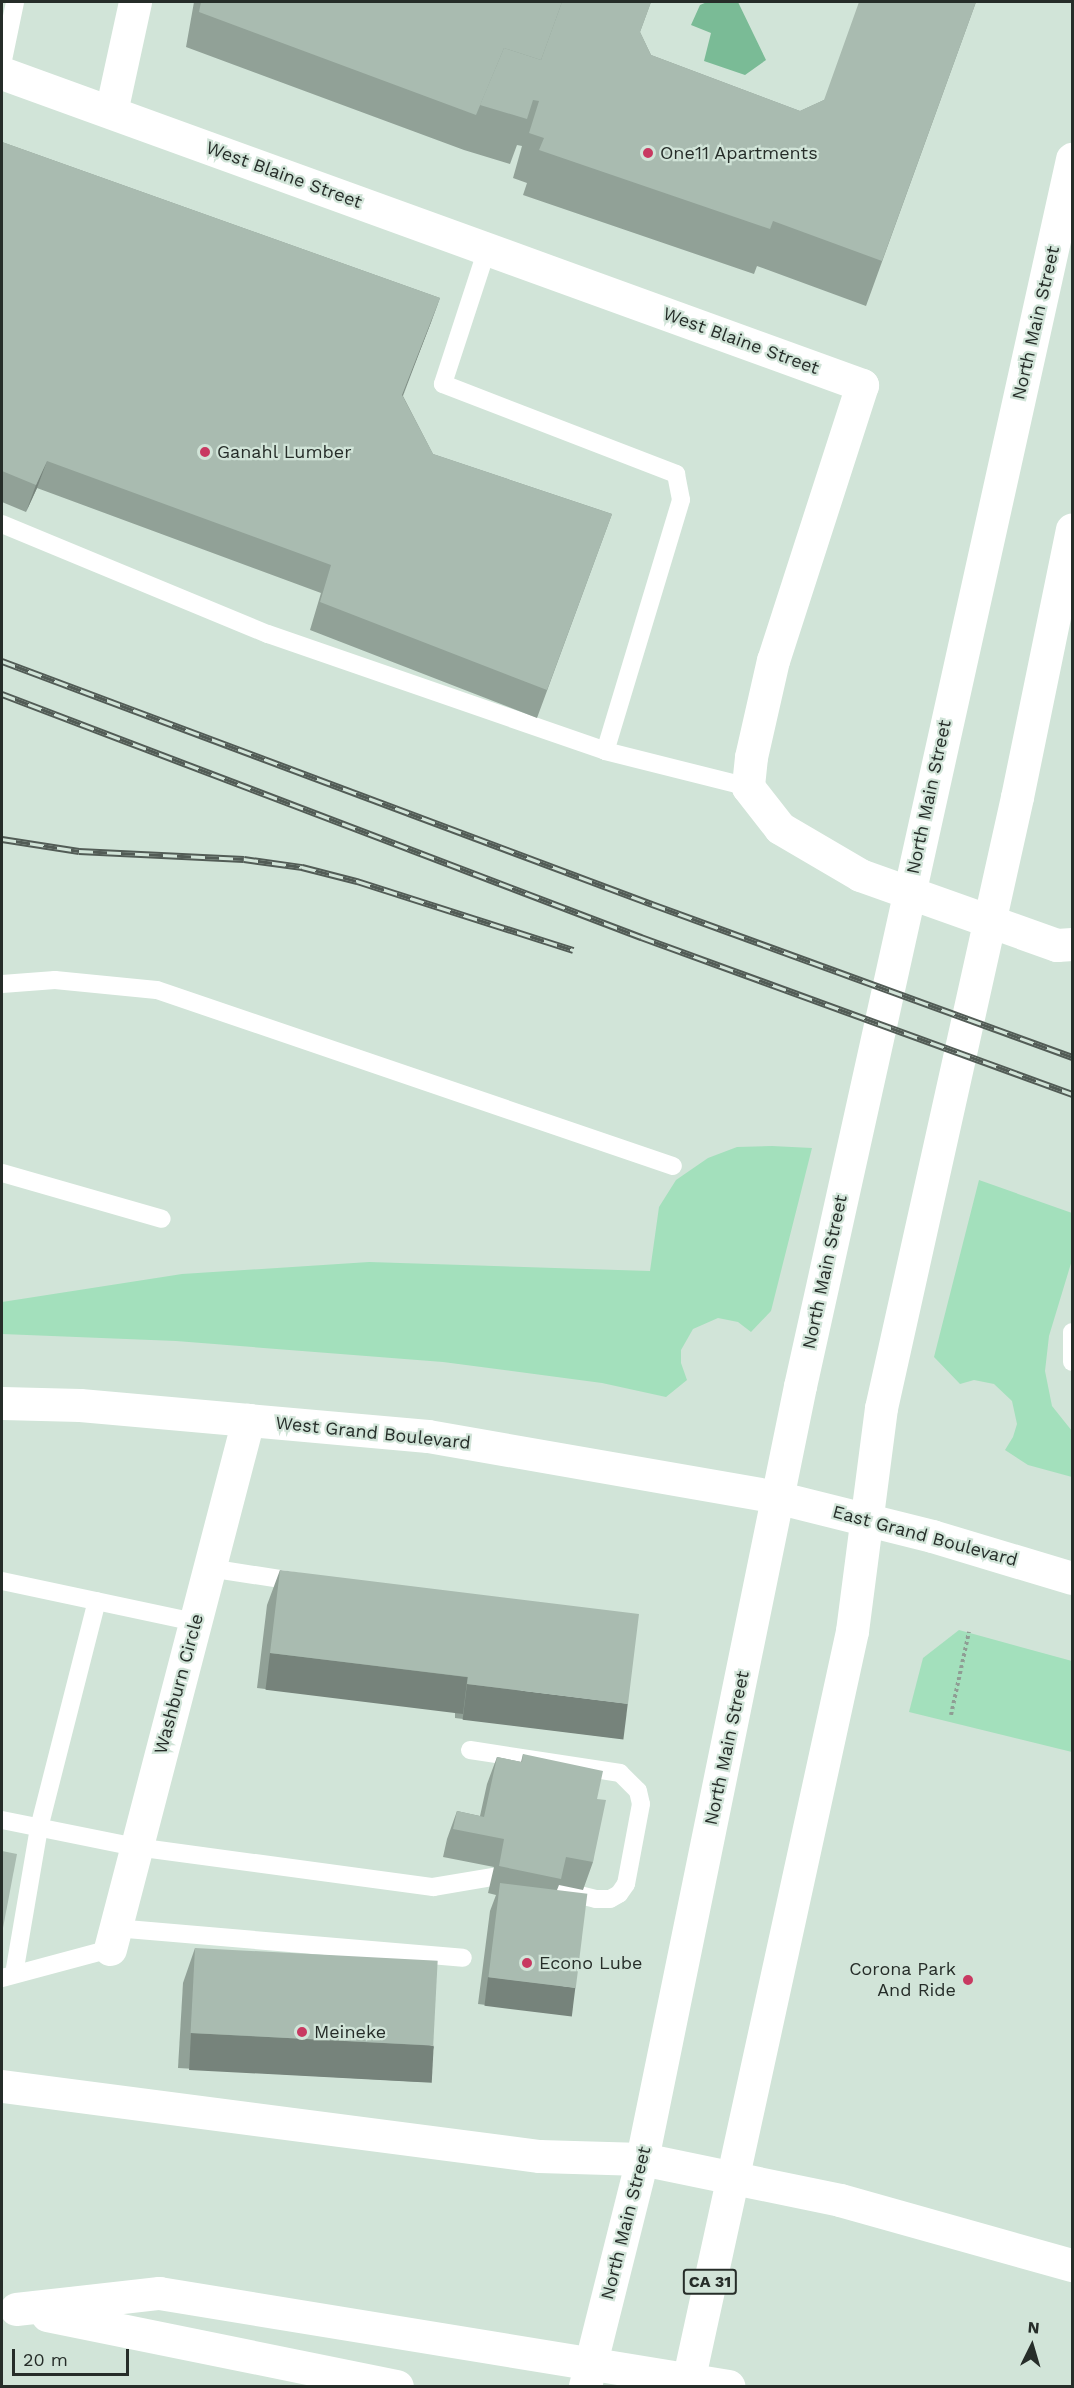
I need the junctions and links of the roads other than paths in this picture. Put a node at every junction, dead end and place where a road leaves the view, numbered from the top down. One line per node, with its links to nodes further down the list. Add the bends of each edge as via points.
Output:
1 (15, 2): 3 (lane)
2 (135, 2): 5 (main road)
3 (2, 65)
4 (2, 73): 5 (main road, West Blaine Street)
5 (111, 112): 7 (main road, West Blaine Street)
6 (1072, 159): 21 (main road, North Main Street)
7 (487, 249): 10 (lane, via 443,384 676,474 681,500); 11 (main road, West Blaine Street, via 862,385 773,660)
8 (2, 524): 10 (lane, via 268,634)
9 (1072, 530): 22 (main road, via 886,1390)
10 (605, 751): 11 (lane)
11 (748, 787): 12 (main road, via 780,828 860,874 1058,945)
12 (1072, 944)
13 (2, 984): 14 (lane, via 55,980 157,990)
14 (673, 1166)
15 (2, 1173): 16 (lane)
16 (162, 1220)
17 (1072, 1332): 18 (lane)
18 (1072, 1362)
19 (2, 1403): 20 (main road, West Grand Boulevard, via 80,1405)
20 (248, 1420): 21 (main road, West Grand Boulevard, via 428,1436); 23 (main road, Washburn Circle)
21 (776, 1497): 22 (main road, East Grand Boulevard); 39 (main road, North Main Street)
22 (865, 1519): 24 (main road, East Grand Boulevard); 40 (main road, via 852,1631)
23 (209, 1568): 26 (lane); 28 (main road, Washburn Circle)
24 (1072, 1578)
25 (2, 1581): 27 (lane)
26 (315, 1584)
27 (97, 1601): 28 (lane); 31 (lane)
28 (195, 1622): 32 (main road, Washburn Circle)
29 (470, 1750): 34 (lane, via 620,1773 638,1791 641,1804 626,1884 619,1894 596,1899)
30 (2, 1820): 31 (lane)
31 (39, 1828): 32 (lane); 37 (lane)
32 (136, 1848): 33 (lane, via 433,1887); 35 (main road, Washburn Circle)
33 (493, 1877)
34 (555, 1889)
35 (112, 1939): 36 (lane); 37 (lane)
36 (463, 1958)
37 (8, 1976)
38 (2, 2086): 39 (main road, via 539,2156)
39 (642, 2159): 40 (main road); 44 (main road, North Main Street)
40 (733, 2178): 41 (main road, via 840,2200); 45 (main road, CA 31)
41 (1072, 2265)
42 (9, 2307): 43 (main road); 46 (main road, via 159,2293)
43 (397, 2386)
44 (585, 2386)
45 (687, 2386)
46 (728, 2386)

